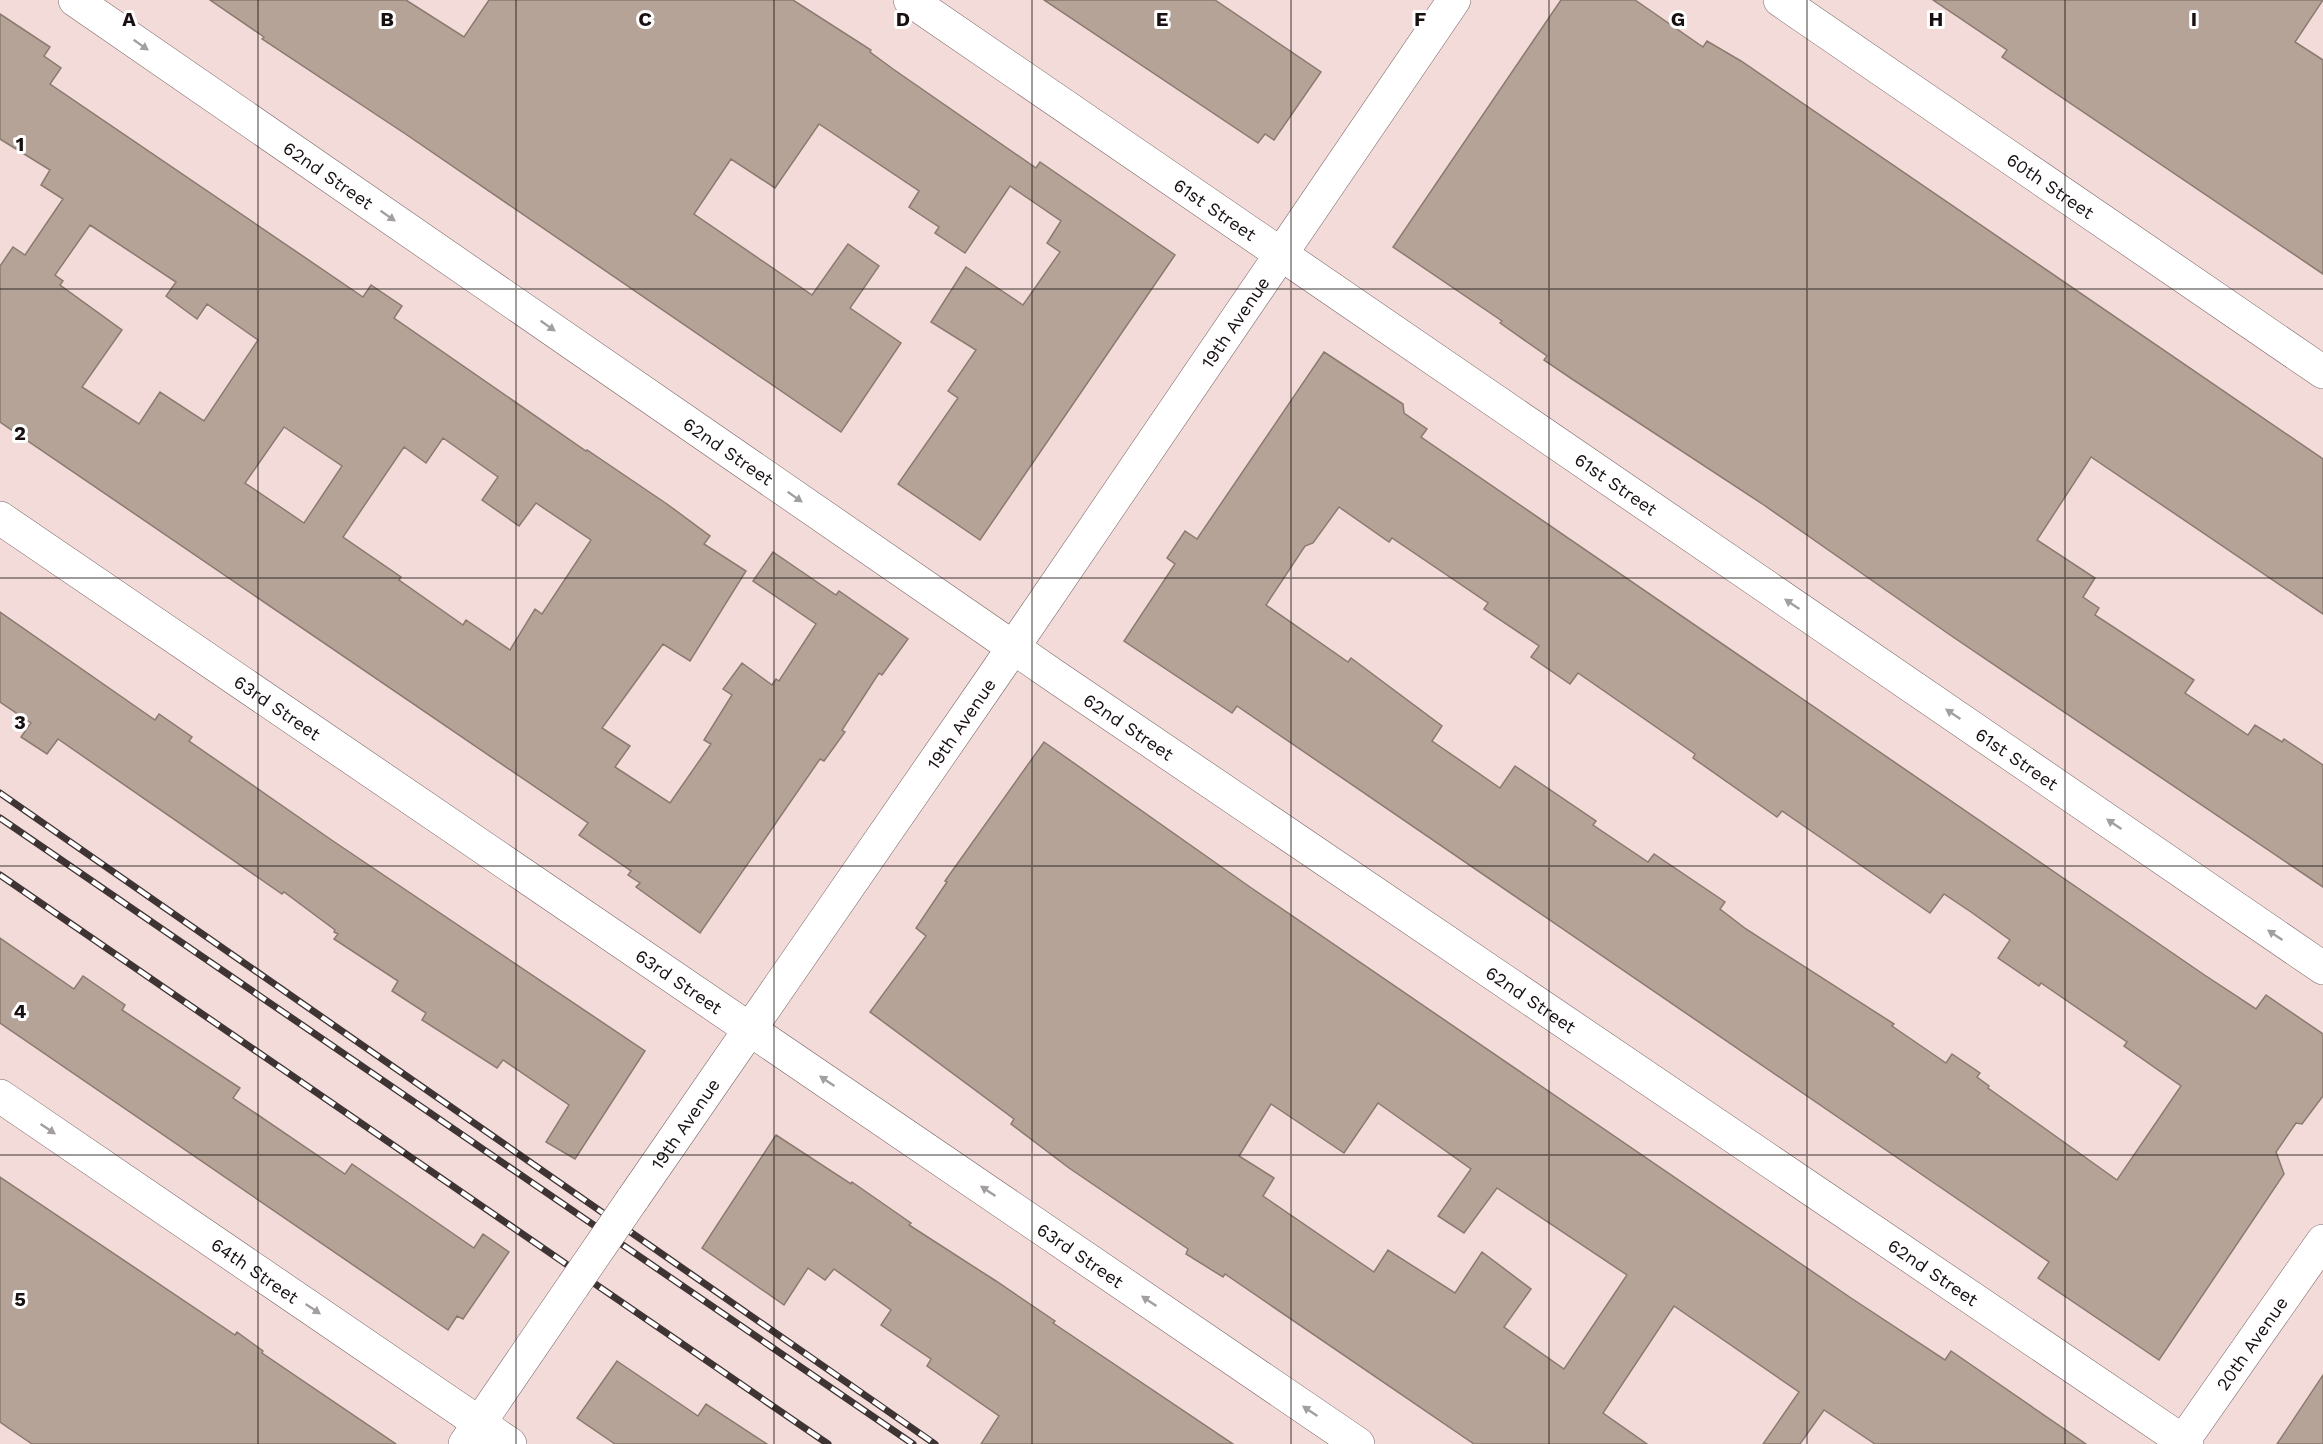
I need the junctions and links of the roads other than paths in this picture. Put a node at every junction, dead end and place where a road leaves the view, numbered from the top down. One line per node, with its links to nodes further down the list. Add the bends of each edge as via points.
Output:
1 (75, 0): 8 (street, 62nd Street, one-way to 8)
2 (910, 0): 5 (street, 61st Street)
3 (1454, 0): 5 (street, 19th Avenue)
4 (1780, 0): 6 (street, 60th Street)
5 (1280, 254): 8 (street, 19th Avenue); 9 (street, 61st Street, one-way to 5)
6 (2323, 372)
7 (0, 518): 10 (street, 63rd Street)
8 (1013, 647): 10 (street, 19th Avenue); 14 (street, 62nd Street)
9 (2323, 968)
10 (751, 1029): 13 (street, 19th Avenue, bridge); 16 (street, 63rd Street, one-way to 10)
11 (0, 1095): 13 (street, 64th Street, one-way to 13)
12 (2323, 1241): 14 (street, 20th Avenue)
13 (472, 1434): 15 (street, 64th Street)
14 (2183, 1443)
15 (510, 1444)
16 (1358, 1444)

